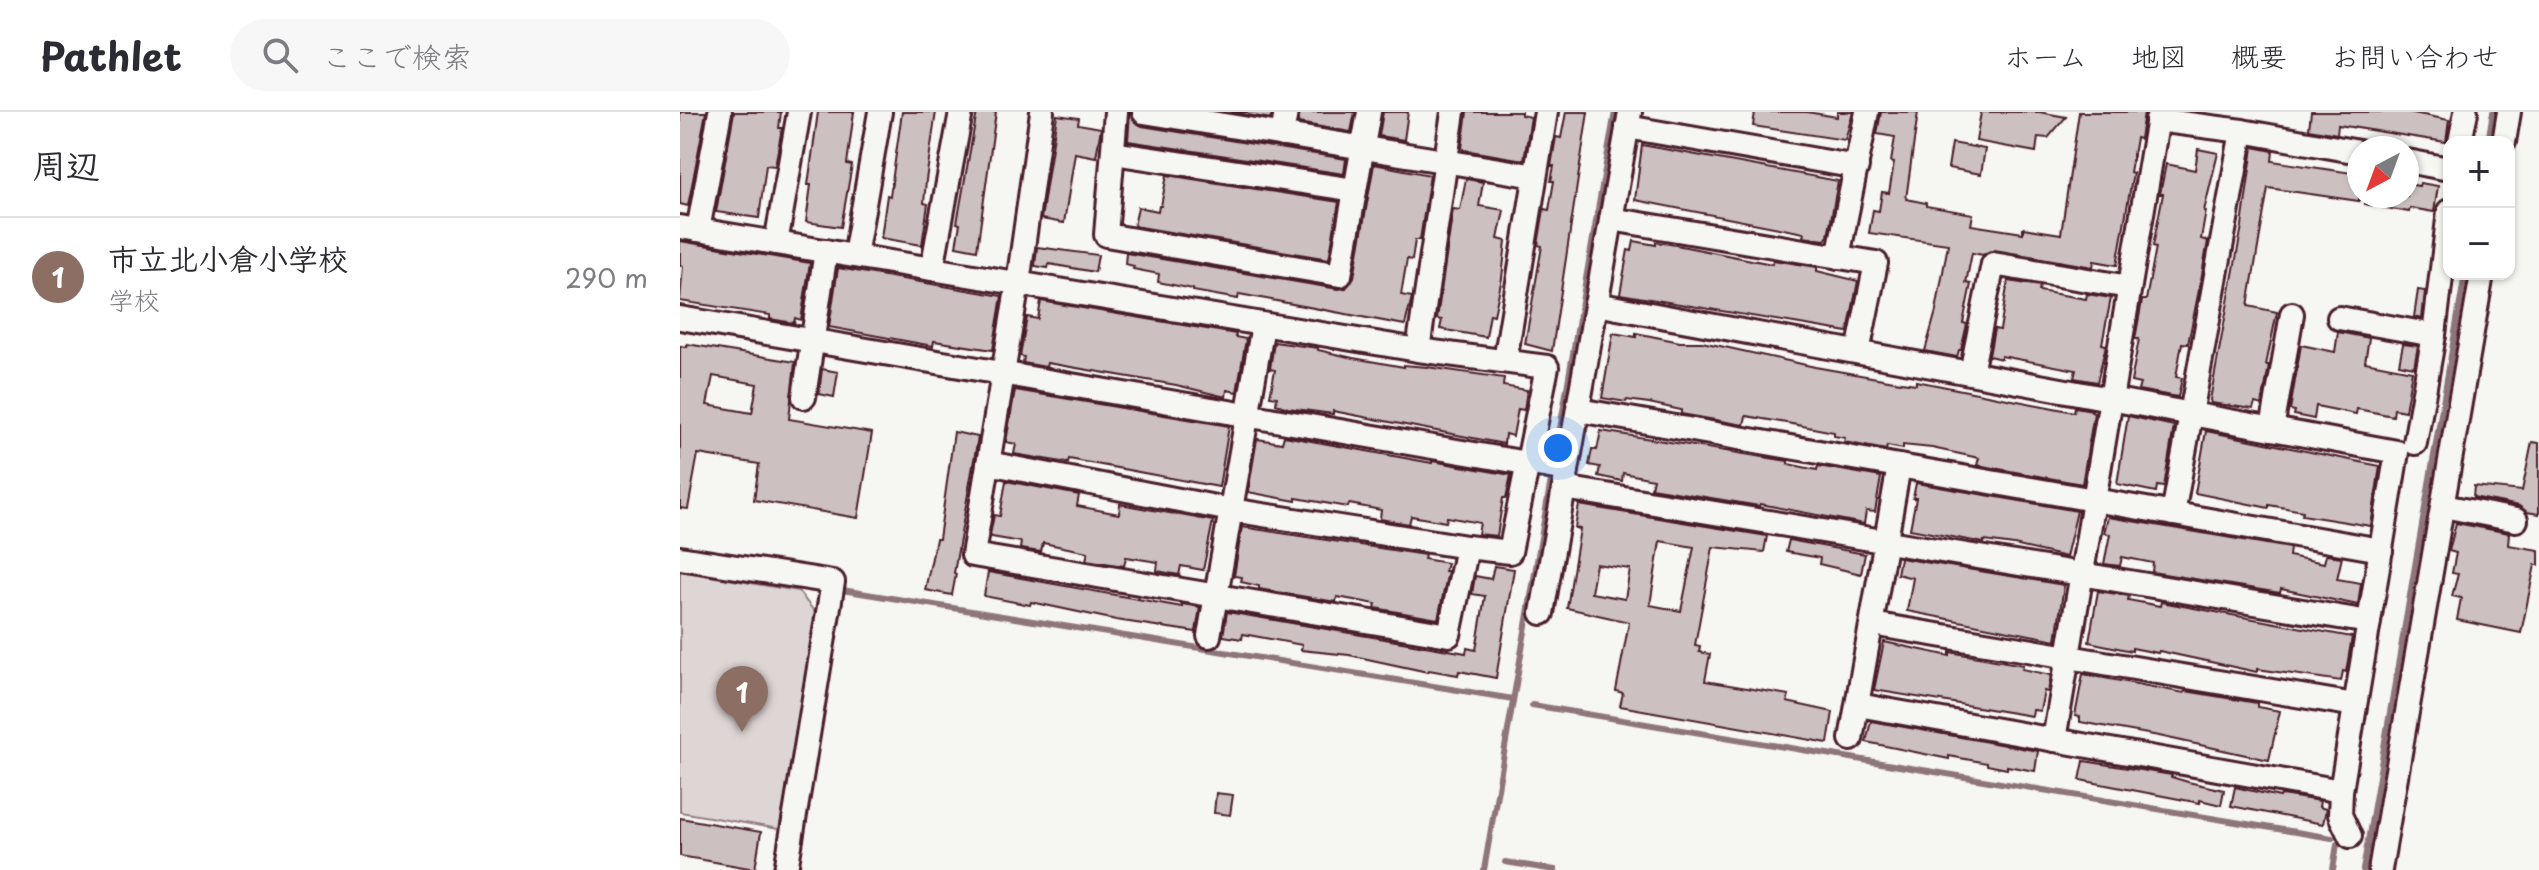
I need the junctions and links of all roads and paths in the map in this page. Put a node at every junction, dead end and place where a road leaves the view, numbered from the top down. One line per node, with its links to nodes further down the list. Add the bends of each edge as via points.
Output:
1 (720, 112): 32 (street)
2 (799, 112): 33 (street)
3 (880, 112): 35 (street)
4 (961, 112): 38 (street)
5 (1042, 112): 40 (street)
6 (1116, 112): 24 (street)
7 (1144, 112): 16 (street)
8 (1286, 112): 19 (street)
9 (1369, 112): 22 (street)
10 (1453, 112): 25 (street)
11 (1546, 112): 29 (street)
12 (1867, 112): 27 (street)
13 (2466, 112): 20 (street)
14 (2509, 112): 21 (street)
15 (2157, 114): 18 (street); 41 (street)
16 (1207, 117): 19 (street)
17 (1628, 119): 27 (street); 31 (street)
18 (2242, 131): 23 (street); 59 (street)
19 (1282, 135): 22 (street)
20 (2461, 136)
21 (2505, 136)
22 (1363, 148): 25 (street); 30 (street)
23 (2347, 150)
24 (1113, 153): 30 (street); 30 (street, via 1106,235 1340,275)
25 (1445, 161): 29 (street); 50 (street)
26 (2419, 163): 28 (street)
27 (1857, 167): 36 (street)
28 (2443, 168)
29 (1535, 176): 52 (street)
30 (1355, 190)
31 (1611, 219): 36 (street); 42 (street)
32 (689, 228): 33 (street)
33 (776, 243): 34 (street)
34 (826, 251): 35 (street); 47 (street)
35 (855, 256): 38 (street)
36 (1838, 257): 51 (street, via 1876,263)
37 (2443, 263): 48 (street)
38 (932, 269): 40 (street)
39 (2481, 280): 49 (street)
40 (1018, 283): 46 (street); 53 (street)
41 (2129, 287): 54 (street, via 1993,264); 56 (street)
42 (1596, 304): 51 (street); 57 (street)
43 (2292, 314): 60 (street)
44 (680, 318): 47 (street)
45 (2339, 318): 48 (street)
46 (1263, 325): 50 (street); 58 (street)
47 (811, 340): 53 (street); 55 (street)
48 (2434, 340): 49 (street); 61 (street)
49 (2466, 349): 67 (street)
50 (1418, 350): 52 (street)
51 (1858, 352): 54 (street)
52 (1505, 361): 63 (street, via 1547,367)
53 (1003, 373): 58 (street); 62 (street)
54 (1971, 373): 56 (street)
55 (804, 397)
56 (2111, 399): 59 (street); 66 (street)
57 (1578, 410): 64 (street); 65 (street)
58 (1247, 414): 63 (street); 68 (street)
59 (2191, 414): 60 (street); 69 (street)
60 (2272, 429): 73 (street, via 2397,452)
61 (2415, 443)
62 (988, 463): 68 (street); 76 (street, via 973,555)
63 (1529, 463): 65 (street); 72 (street, via 1510,552)
64 (1899, 466): 66 (street); 71 (street)
65 (1566, 479): 71 (street); 77 (street)
66 (2094, 500): 69 (street); 75 (street)
67 (2443, 506): 70 (street); 89 (street)
68 (1231, 510): 72 (street); 76 (street)
69 (2173, 514): 73 (street)
70 (2516, 520)
71 (1886, 542): 75 (street); 79 (street)
72 (1467, 547): 76 (street, via 1449,635)
73 (2381, 550): 78 (street)
74 (680, 558): 88 (street, via 833,582)
75 (2082, 574): 78 (street); 81 (street)
76 (1216, 596): 80 (street)
77 (1542, 613)
78 (2369, 622): 83 (street)
79 (1872, 624): 81 (street); 82 (street)
80 (1209, 636)
81 (2068, 657): 83 (street); 85 (street)
82 (1858, 705): 84 (street); 85 (street)
83 (2355, 705): 86 (street)
84 (1851, 739)
85 (2054, 740): 86 (street)
86 (2341, 791): 87 (street, via 2340,815)
87 (2350, 836)
88 (786, 870)
89 (2380, 870)

